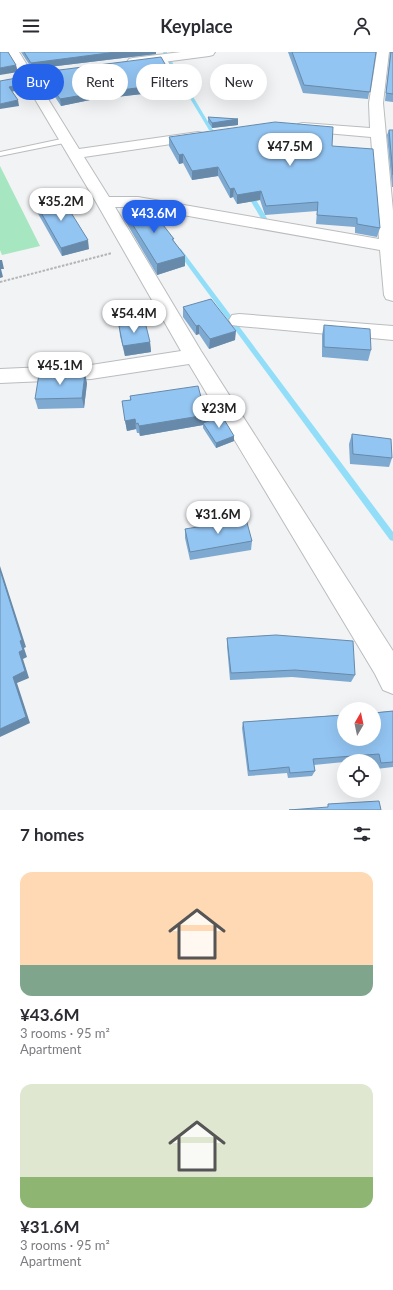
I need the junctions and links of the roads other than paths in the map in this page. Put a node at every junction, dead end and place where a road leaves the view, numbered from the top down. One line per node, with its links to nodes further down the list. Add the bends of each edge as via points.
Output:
1 (13, 52): 10 (street)
2 (209, 52): 4 (street)
3 (382, 52): 9 (street, via 376,103)
4 (164, 58): 5 (street); 6 (lane)
5 (125, 63)
6 (167, 64)
7 (289, 126): 9 (street)
8 (213, 134): 10 (street)
9 (383, 137): 13 (street)
10 (70, 147): 11 (lane); 12 (street)
11 (0, 154)
12 (104, 202): 13 (street, via 138,202); 17 (street)
13 (389, 246): 14 (street)
14 (393, 295)
15 (239, 320): 16 (street)
16 (393, 333)
17 (194, 356): 18 (street, via 91,372); 19 (street)
18 (0, 376)
19 (393, 680)

